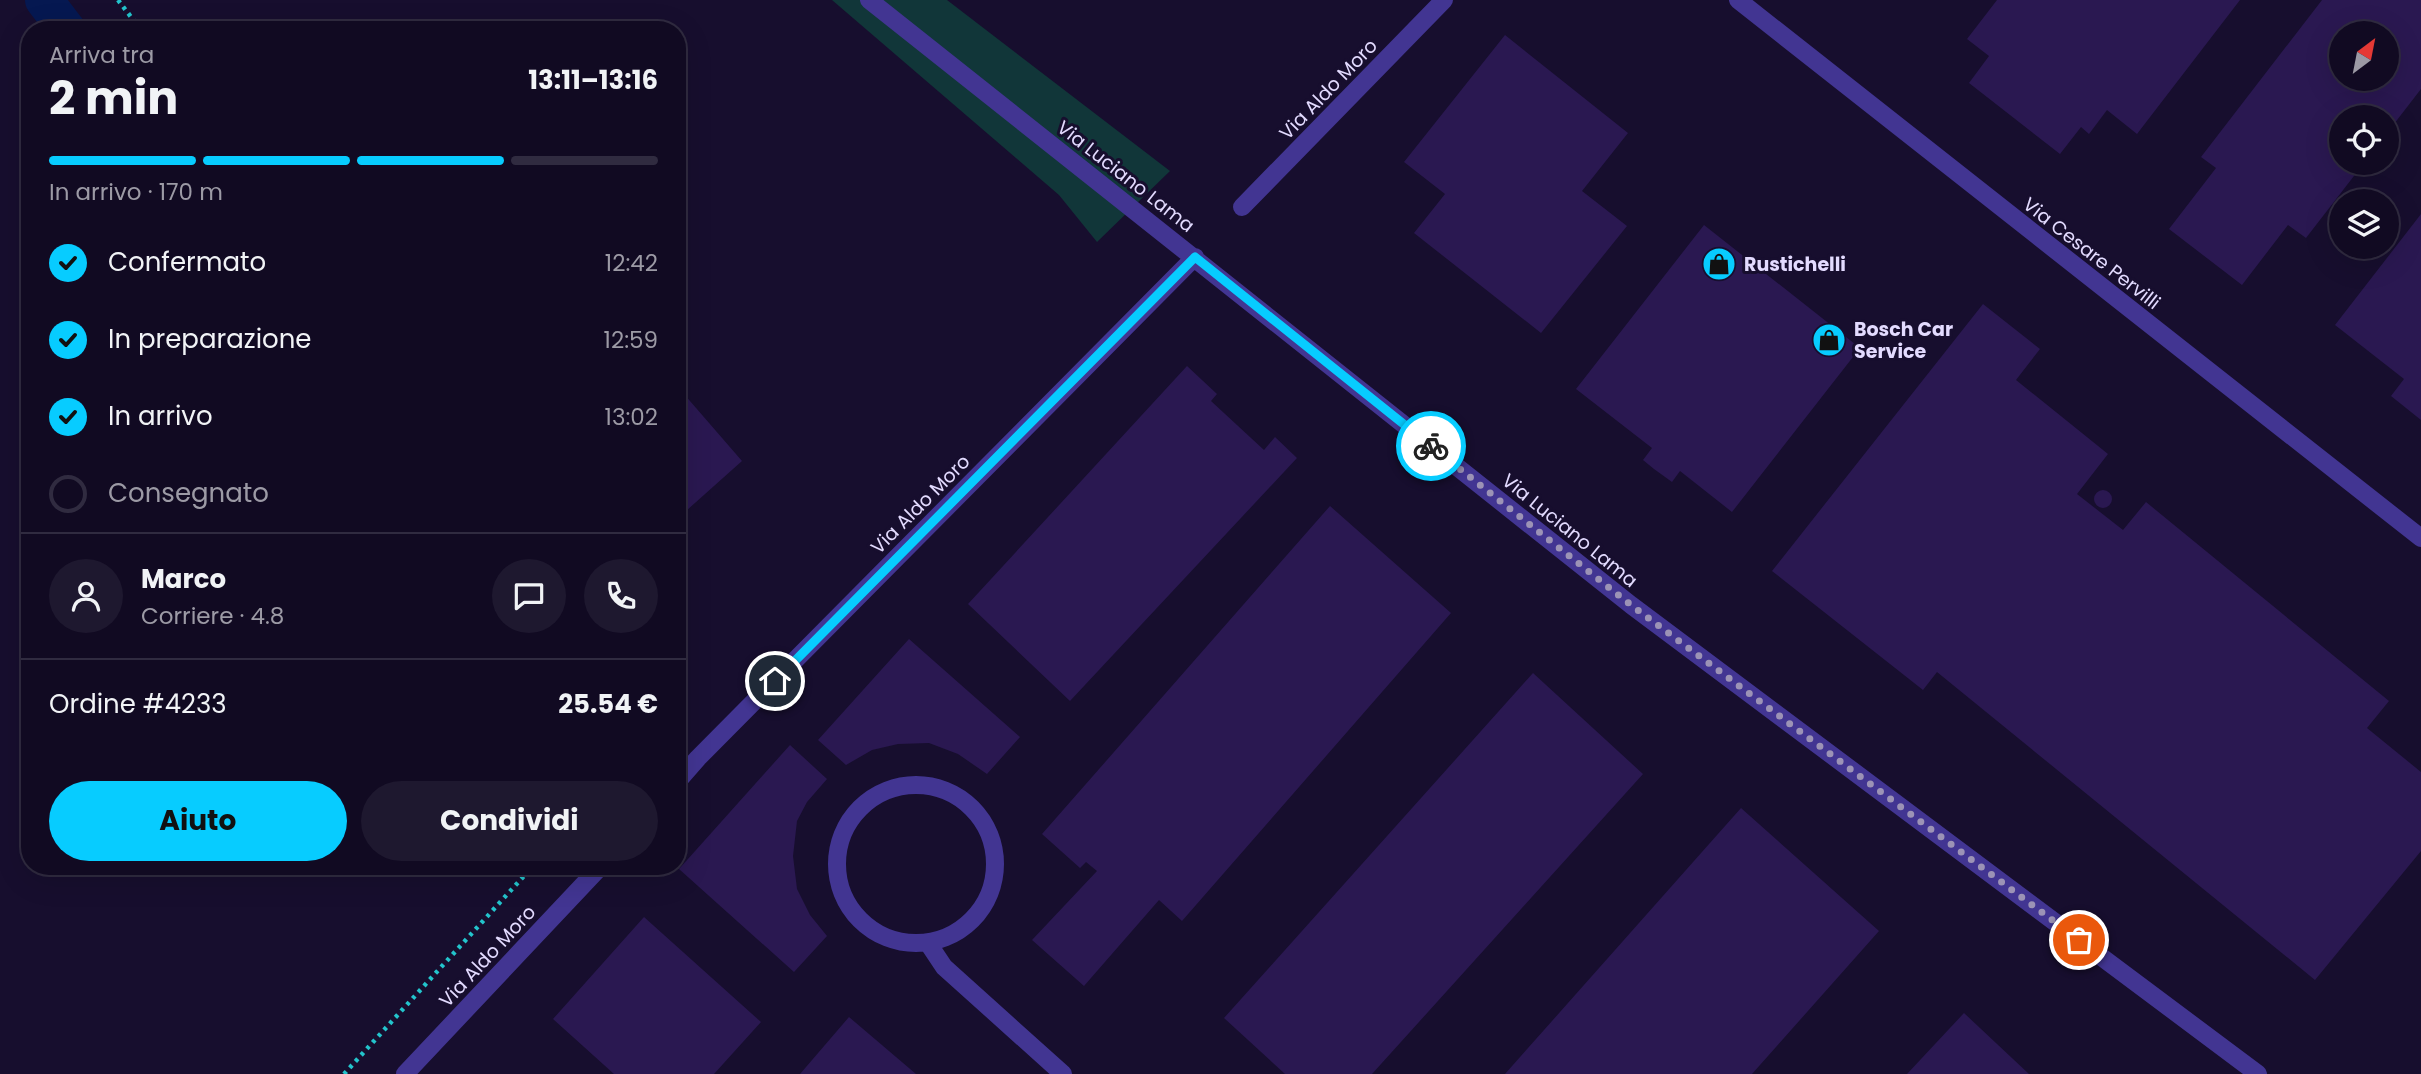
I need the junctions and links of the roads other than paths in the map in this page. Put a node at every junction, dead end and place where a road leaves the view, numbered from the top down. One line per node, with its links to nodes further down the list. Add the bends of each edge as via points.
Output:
1 (869, 0): 5 (street, Via Luciano Lama)
2 (1444, 0): 4 (street, Via Aldo Moro)
3 (1738, 0): 6 (street, Via Cesare Pervilli)
4 (1242, 207)
5 (1195, 257): 7 (street, Via Aldo Moro); 12 (street, Via Luciano Lama, via 1631,605)
6 (2421, 538)
7 (686, 772)
8 (592, 875): 10 (street, Via Aldo Moro)
9 (928, 943): 9 (street, via 954,935 976,917 990,894 996,868 992,840 979,816 958,797 933,786 908,785 883,792 862,805 846,825 837,849 836,874 844,899 858,919 878,935 902,943); 11 (street, via 944,967)
10 (404, 1074)
11 (1063, 1074)
12 (2258, 1074)

